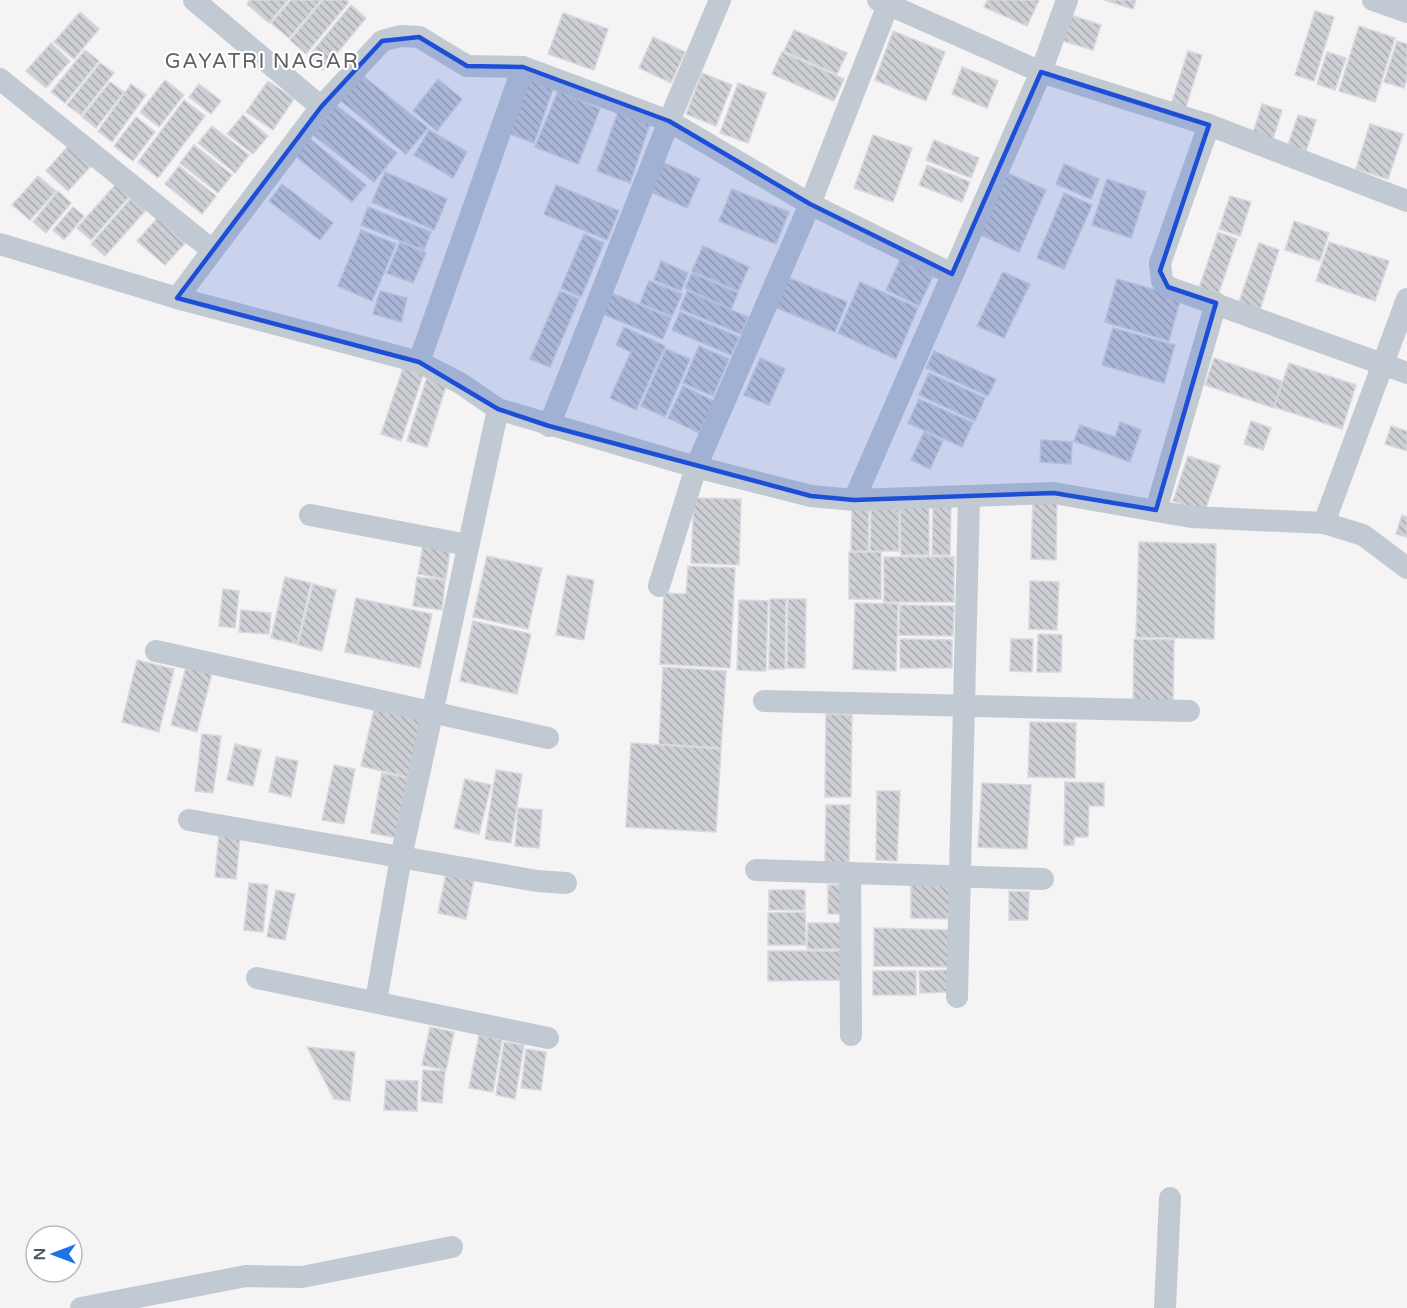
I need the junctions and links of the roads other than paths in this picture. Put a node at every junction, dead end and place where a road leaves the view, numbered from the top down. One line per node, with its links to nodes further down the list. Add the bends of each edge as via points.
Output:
1 (194, 0): 10 (street)
2 (720, 0): 11 (street)
3 (1067, 0): 8 (street)
4 (1373, 0): 6 (street)
5 (885, 1): 8 (street); 14 (street)
6 (1407, 12)
7 (523, 67): 10 (street, via 467,66 419,37 400,36 382,41); 11 (street); 21 (street)
8 (1041, 72): 12 (street); 17 (street)
9 (0, 79): 16 (street)
10 (321, 107): 16 (street)
11 (669, 121): 14 (street); 25 (street)
12 (1209, 125): 13 (street); 20 (street, via 1160,271 1168,287)
13 (1407, 201)
14 (810, 204): 17 (street); 26 (street)
15 (0, 244): 18 (street)
16 (212, 250): 18 (street)
17 (952, 274): 28 (street)
18 (177, 298): 21 (street)
19 (1407, 300): 22 (street)
20 (1216, 303): 22 (street); 29 (street)
21 (419, 362): 24 (street)
22 (1384, 365): 23 (street); 31 (street)
23 (1407, 373)
24 (498, 409): 25 (street); 32 (street)
25 (549, 426): 26 (street)
26 (696, 467): 28 (street, via 811,496); 34 (street)
27 (969, 498): 28 (street); 29 (street, via 1054,493); 37 (street)
28 (854, 500)
29 (1156, 510): 31 (street, via 1218,519)
30 (310, 515): 32 (street)
31 (1324, 523): 33 (street, via 1363,535)
32 (468, 544): 38 (street)
33 (1407, 568)
34 (659, 586)
35 (156, 651): 38 (street)
36 (764, 701): 37 (street)
37 (964, 704): 39 (street); 45 (street)
38 (432, 711): 40 (street); 42 (street)
39 (1189, 711)
40 (548, 738)
41 (189, 820): 42 (street)
42 (401, 858): 47 (street); 50 (street)
43 (756, 870): 44 (street)
44 (850, 874): 45 (street); 51 (street)
45 (959, 876): 46 (street); 49 (street)
46 (1043, 879)
47 (566, 883)
48 (257, 978): 50 (street)
49 (957, 997)
50 (376, 1001): 52 (street)
51 (851, 1035)
52 (548, 1038)
53 (1170, 1198): 56 (street)
54 (452, 1247): 55 (street, via 302,1277 246,1276)
55 (81, 1308)
56 (1165, 1308)

